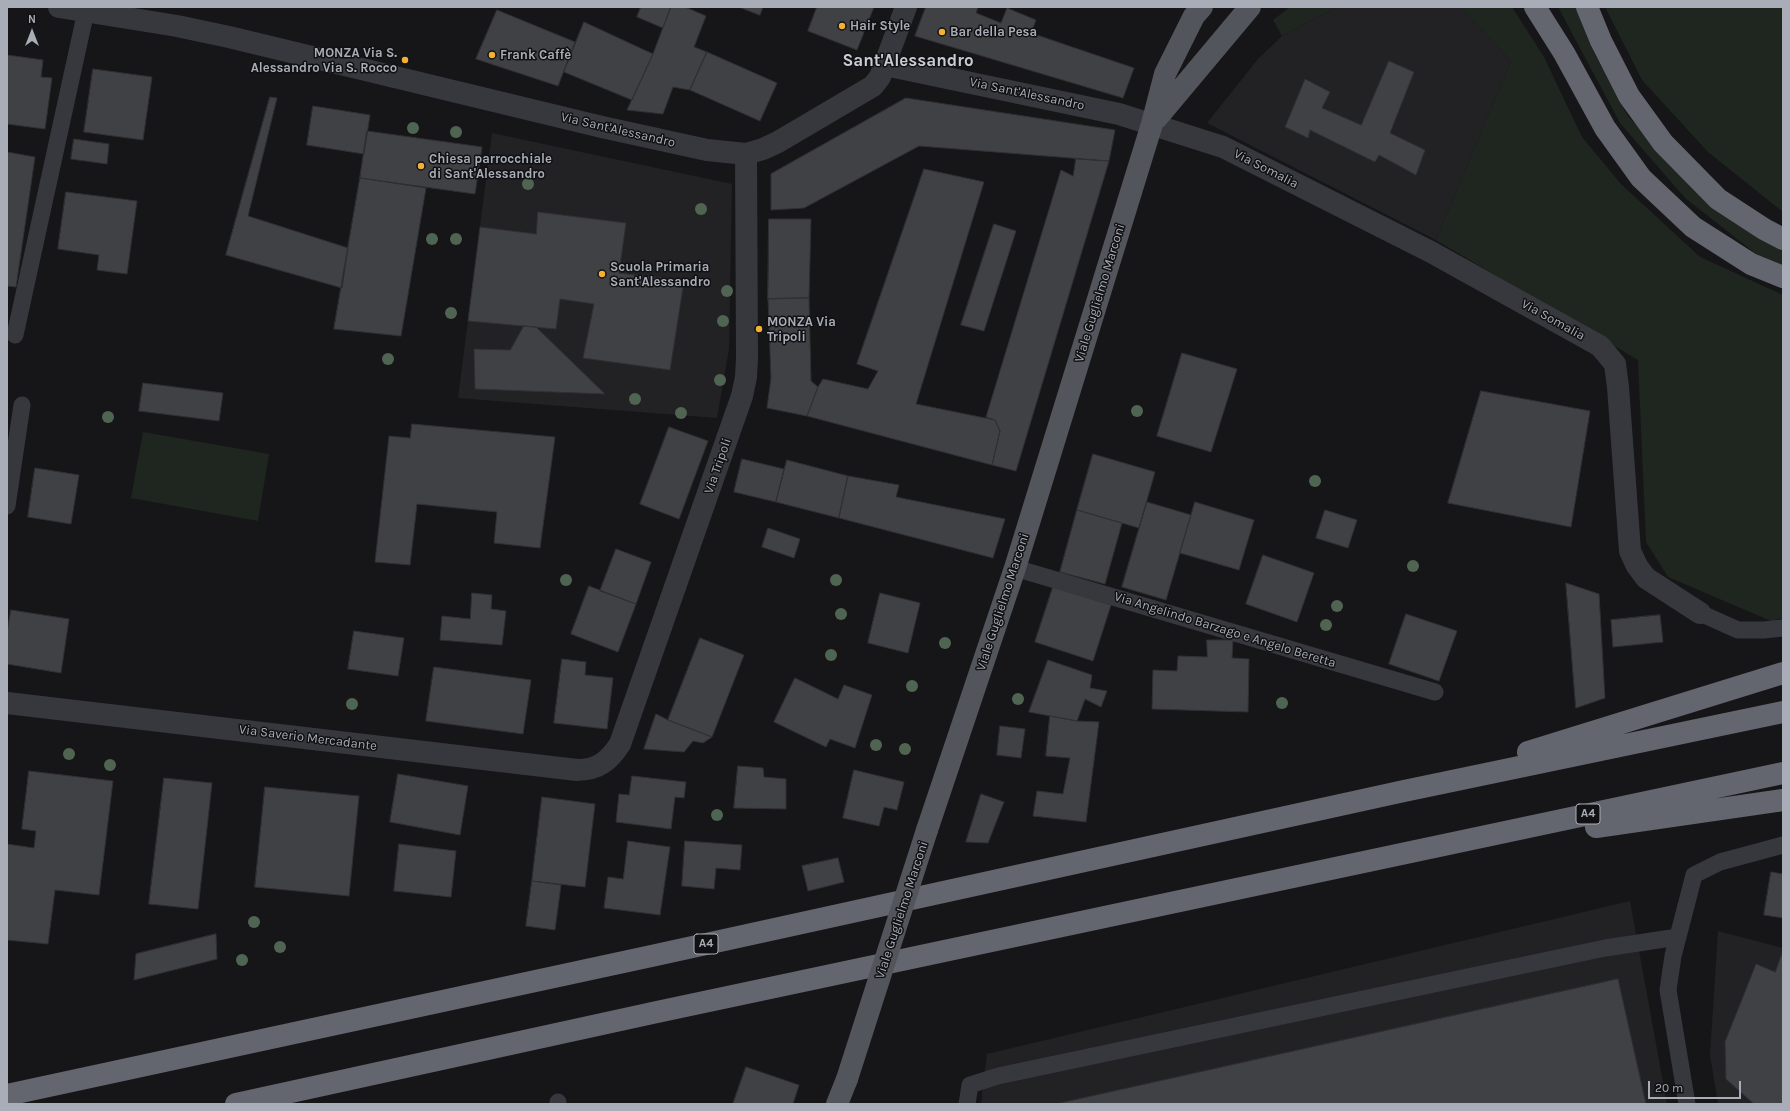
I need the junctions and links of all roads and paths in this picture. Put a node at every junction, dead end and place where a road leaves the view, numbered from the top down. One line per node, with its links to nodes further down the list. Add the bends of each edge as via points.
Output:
1 (59, 7): 7 (street, Via Sant'Alessandro)
2 (906, 7): 8 (street)
3 (1202, 7): 9 (main road, Viale Guglielmo Marconi, via 1194,16 1165,74)
4 (1250, 7): 9 (main road, Viale Guglielmo Marconi)
5 (1535, 7): 12 (highway, via 1564,53 1605,128 1641,178 1694,227 1751,264)
6 (1587, 7): 11 (highway, via 1629,96 1663,143 1718,199)
7 (86, 11): 10 (street, Via Sant'Alessandro, via 228,36 602,127 707,150); 13 (lane)
8 (885, 65): 9 (street, Via Sant'Alessandro, via 1076,104); 10 (street, Via Sant'Alessandro, via 873,86 778,142)
9 (1152, 124): 16 (main road, Viale Guglielmo Marconi); 17 (street, Via Somalia, via 1223,147 1431,252 1600,346 1614,364 1618,387 1630,551 1646,578)
10 (746, 154): 23 (street, Via Tripoli, via 747,358 742,396 620,744)
11 (1783, 239)
12 (1783, 277)
13 (15, 335)
14 (22, 405): 15 (lane)
15 (7, 506)
16 (1016, 568): 20 (lane, Via Angelindo Barzago e Angelo Beretta); 32 (main road, Viale Guglielmo Marconi, bridge, via 927,830 848,1079)
17 (1700, 613): 18 (lane, Via Somalia, via 1738,630)
18 (1783, 628)
19 (1783, 673): 25 (highway)
20 (1435, 692)
21 (7, 703): 23 (street, Via Saverio Mercadante, via 577,770 599,767)
22 (1783, 712): 25 (highway, A4)
23 (607, 761)
24 (1783, 773): 28 (highway, A4)
25 (1404, 791): 30 (highway, A4)
26 (1783, 800): 28 (highway)
27 (1783, 845): 29 (lane, via 1720,862 1694,875)
28 (1392, 856): 31 (highway, A4, via 673,1008)
29 (1678, 937): 33 (lane, via 1590,952 998,1076 970,1085); 34 (lane, via 1668,990)
30 (7, 1095)
31 (236, 1104)
32 (837, 1104)
33 (967, 1104)
34 (1688, 1104)

